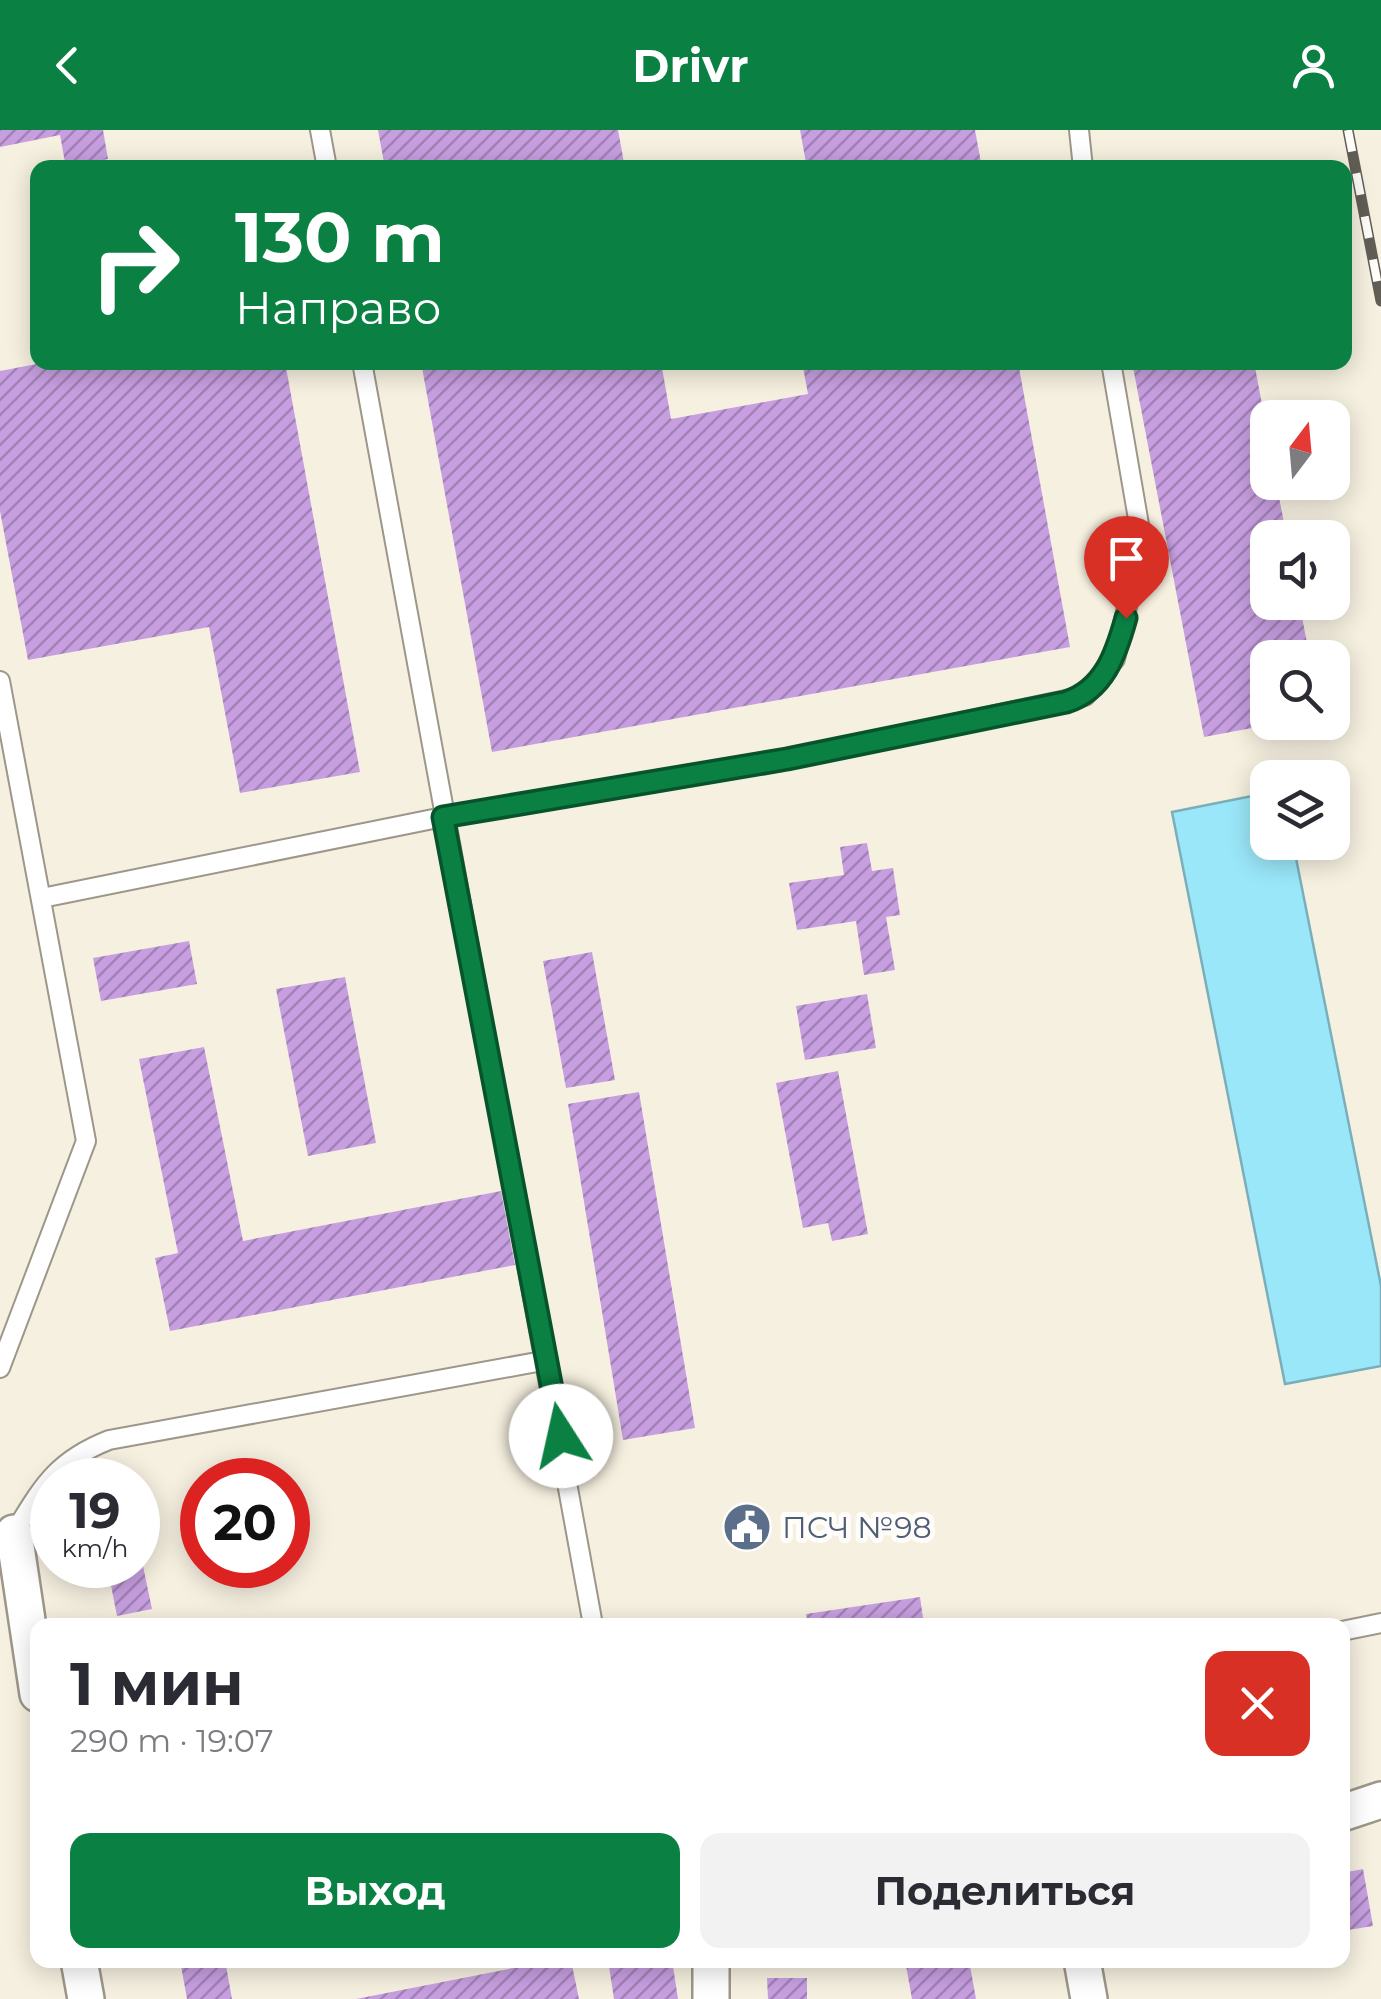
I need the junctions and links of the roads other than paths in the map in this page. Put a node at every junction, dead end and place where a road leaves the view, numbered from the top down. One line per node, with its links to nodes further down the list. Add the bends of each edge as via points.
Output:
1 (320, 130): 3 (lane)
2 (1080, 130): 4 (lane)
3 (326, 160)
4 (1082, 160)
5 (363, 370): 8 (lane)
6 (1112, 370): 8 (lane, via 1142,542 1115,659 1085,696 787,759)
7 (0, 681): 9 (lane)
8 (443, 817): 9 (lane); 10 (lane)
9 (42, 898): 11 (lane, via 86,1141)
10 (548, 1360): 12 (lane, via 109,1440 76,1454 47,1479); 13 (lane)
11 (0, 1368)
12 (14, 1533): 16 (street)
13 (592, 1618)
14 (1381, 1623): 15 (lane)
15 (1350, 1629)
16 (30, 1640)
17 (1381, 1800): 18 (street)
18 (1350, 1810)
19 (80, 1968): 22 (street)
20 (711, 1968): 23 (street)
21 (1084, 1968): 24 (street)
22 (86, 1999)
23 (711, 1999)
24 (1090, 1999)

